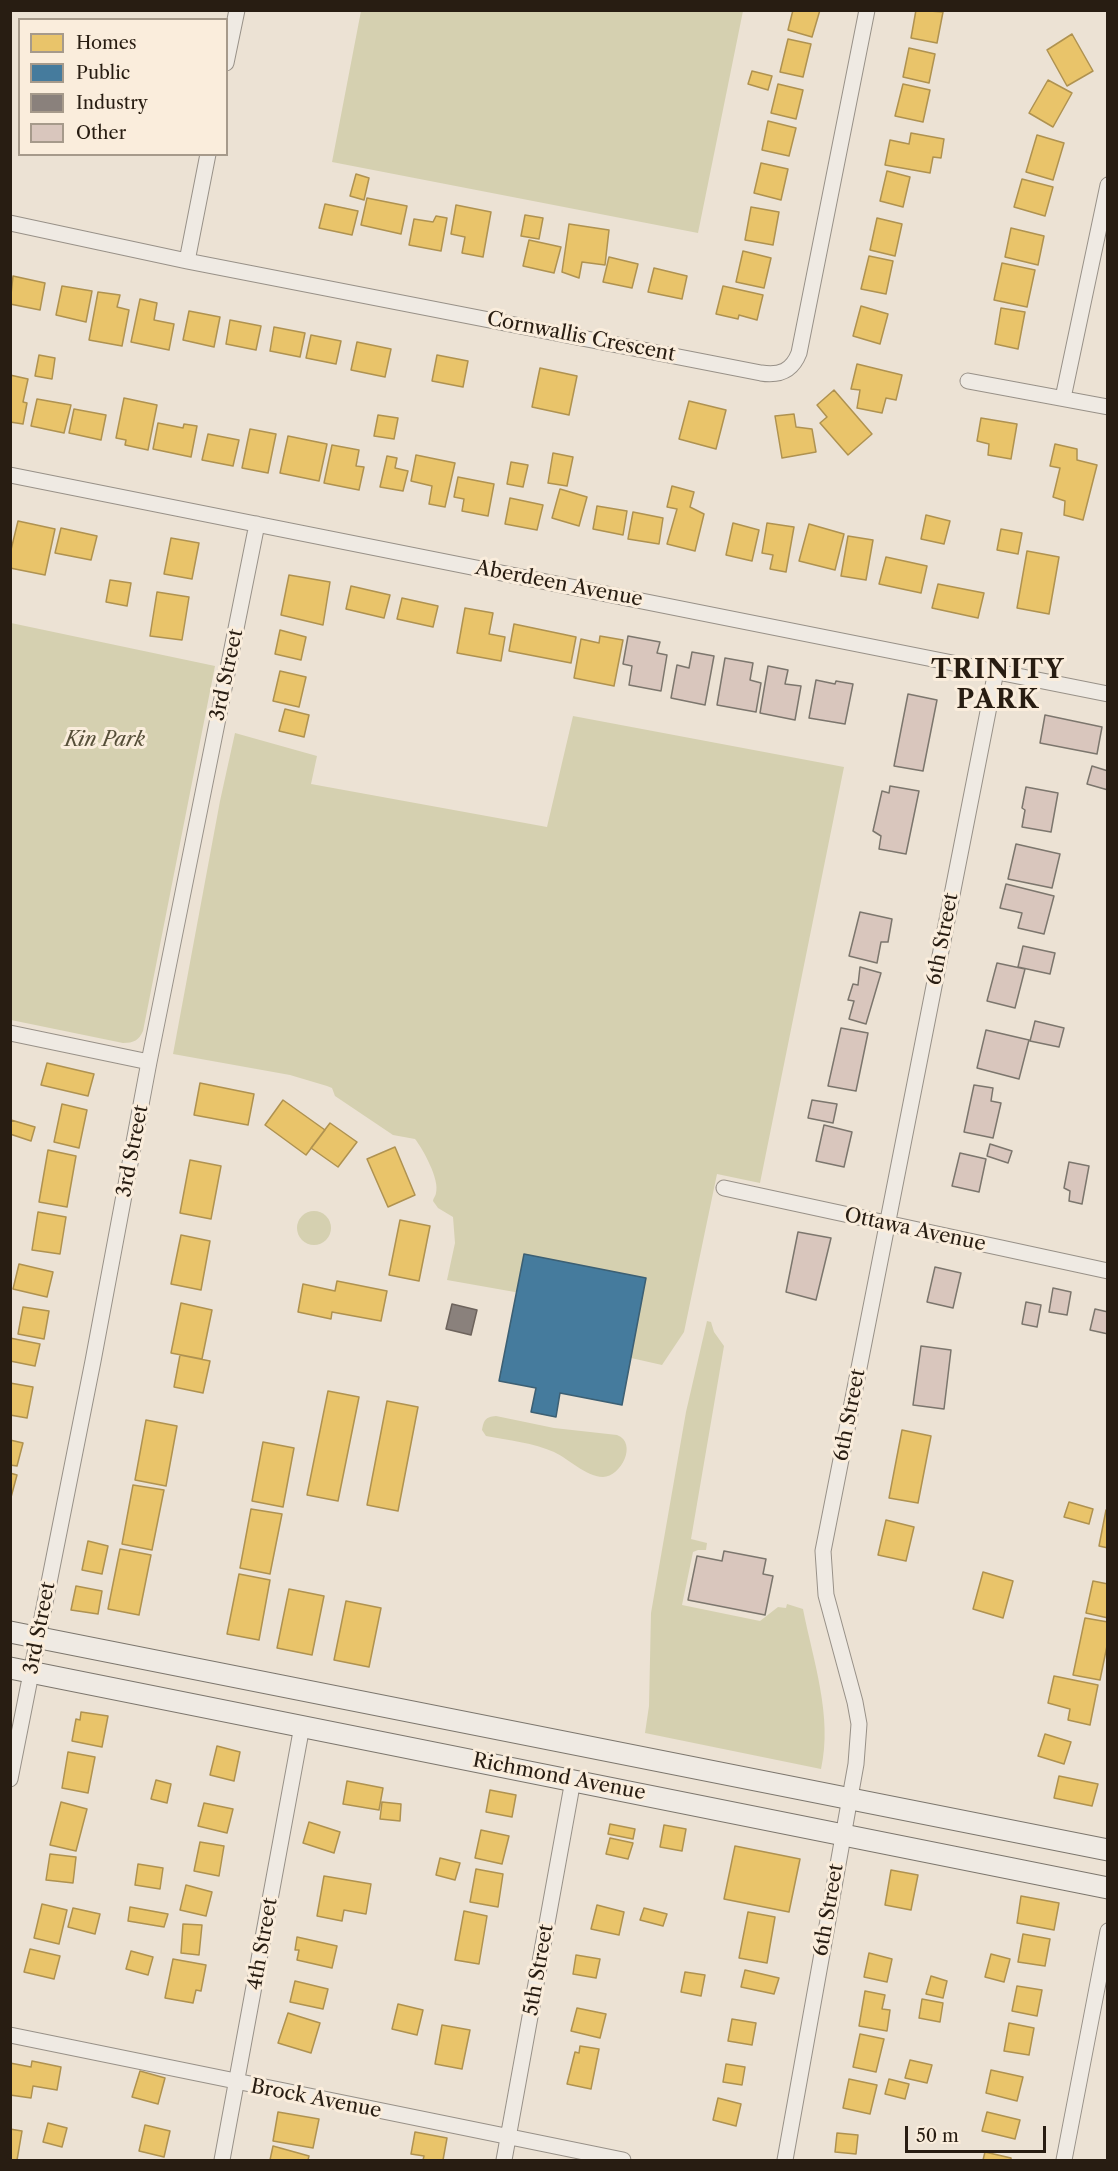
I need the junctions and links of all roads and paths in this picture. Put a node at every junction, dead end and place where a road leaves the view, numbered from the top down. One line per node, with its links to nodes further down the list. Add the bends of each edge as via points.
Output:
1 (237, 10): 3 (street)
2 (867, 10): 7 (street, Cornwallis Crescent, via 799,353 796,362 782,373 761,373)
3 (228, 53)
4 (208, 156): 7 (street)
5 (1107, 185): 9 (street)
6 (10, 224): 7 (street, Cornwallis Crescent)
7 (186, 261)
8 (968, 381): 9 (street)
9 (1063, 398): 10 (street)
10 (1107, 407)
11 (10, 475): 12 (street, Aberdeen Avenue)
12 (257, 524): 13 (street, Aberdeen Avenue); 16 (street, 3rd Street)
13 (996, 671): 14 (street, Aberdeen Avenue); 18 (street, 6th Street)
14 (1107, 694)
15 (10, 1034): 16 (street)
16 (149, 1062): 21 (street, 3rd Street)
17 (724, 1188): 18 (street, Ottawa Avenue)
18 (887, 1224): 19 (street, Ottawa Avenue); 27 (street, 6th Street, via 824,1551 826,1595 859,1724)
19 (1107, 1271)
20 (10, 1632): 21 (main road, Richmond Avenue)
21 (39, 1637): 23 (street, 3rd Street); 27 (main road, Richmond Avenue)
22 (10, 1668): 23 (main road, Richmond Avenue)
23 (31, 1672): 24 (main road, Richmond Avenue); 25 (street, 3rd Street)
24 (302, 1726): 26 (main road, Richmond Avenue); 33 (street, 4th Street)
25 (10, 1779)
26 (573, 1780): 28 (main road, Richmond Avenue); 34 (street, 5th Street)
27 (849, 1800): 28 (street, 6th Street); 29 (main road, Richmond Avenue)
28 (843, 1835): 30 (main road, Richmond Avenue); 38 (street, 6th Street)
29 (1107, 1850)
30 (1107, 1888)
31 (1107, 1931): 39 (street)
32 (10, 2035): 33 (street, Brock Avenue)
33 (238, 2083): 34 (street, Brock Avenue); 35 (street, 4th Street)
34 (509, 2138): 36 (street, 5th Street); 37 (street, Brock Avenue)
35 (222, 2160)
36 (504, 2160)
37 (623, 2160)
38 (785, 2160)
39 (1064, 2160)

